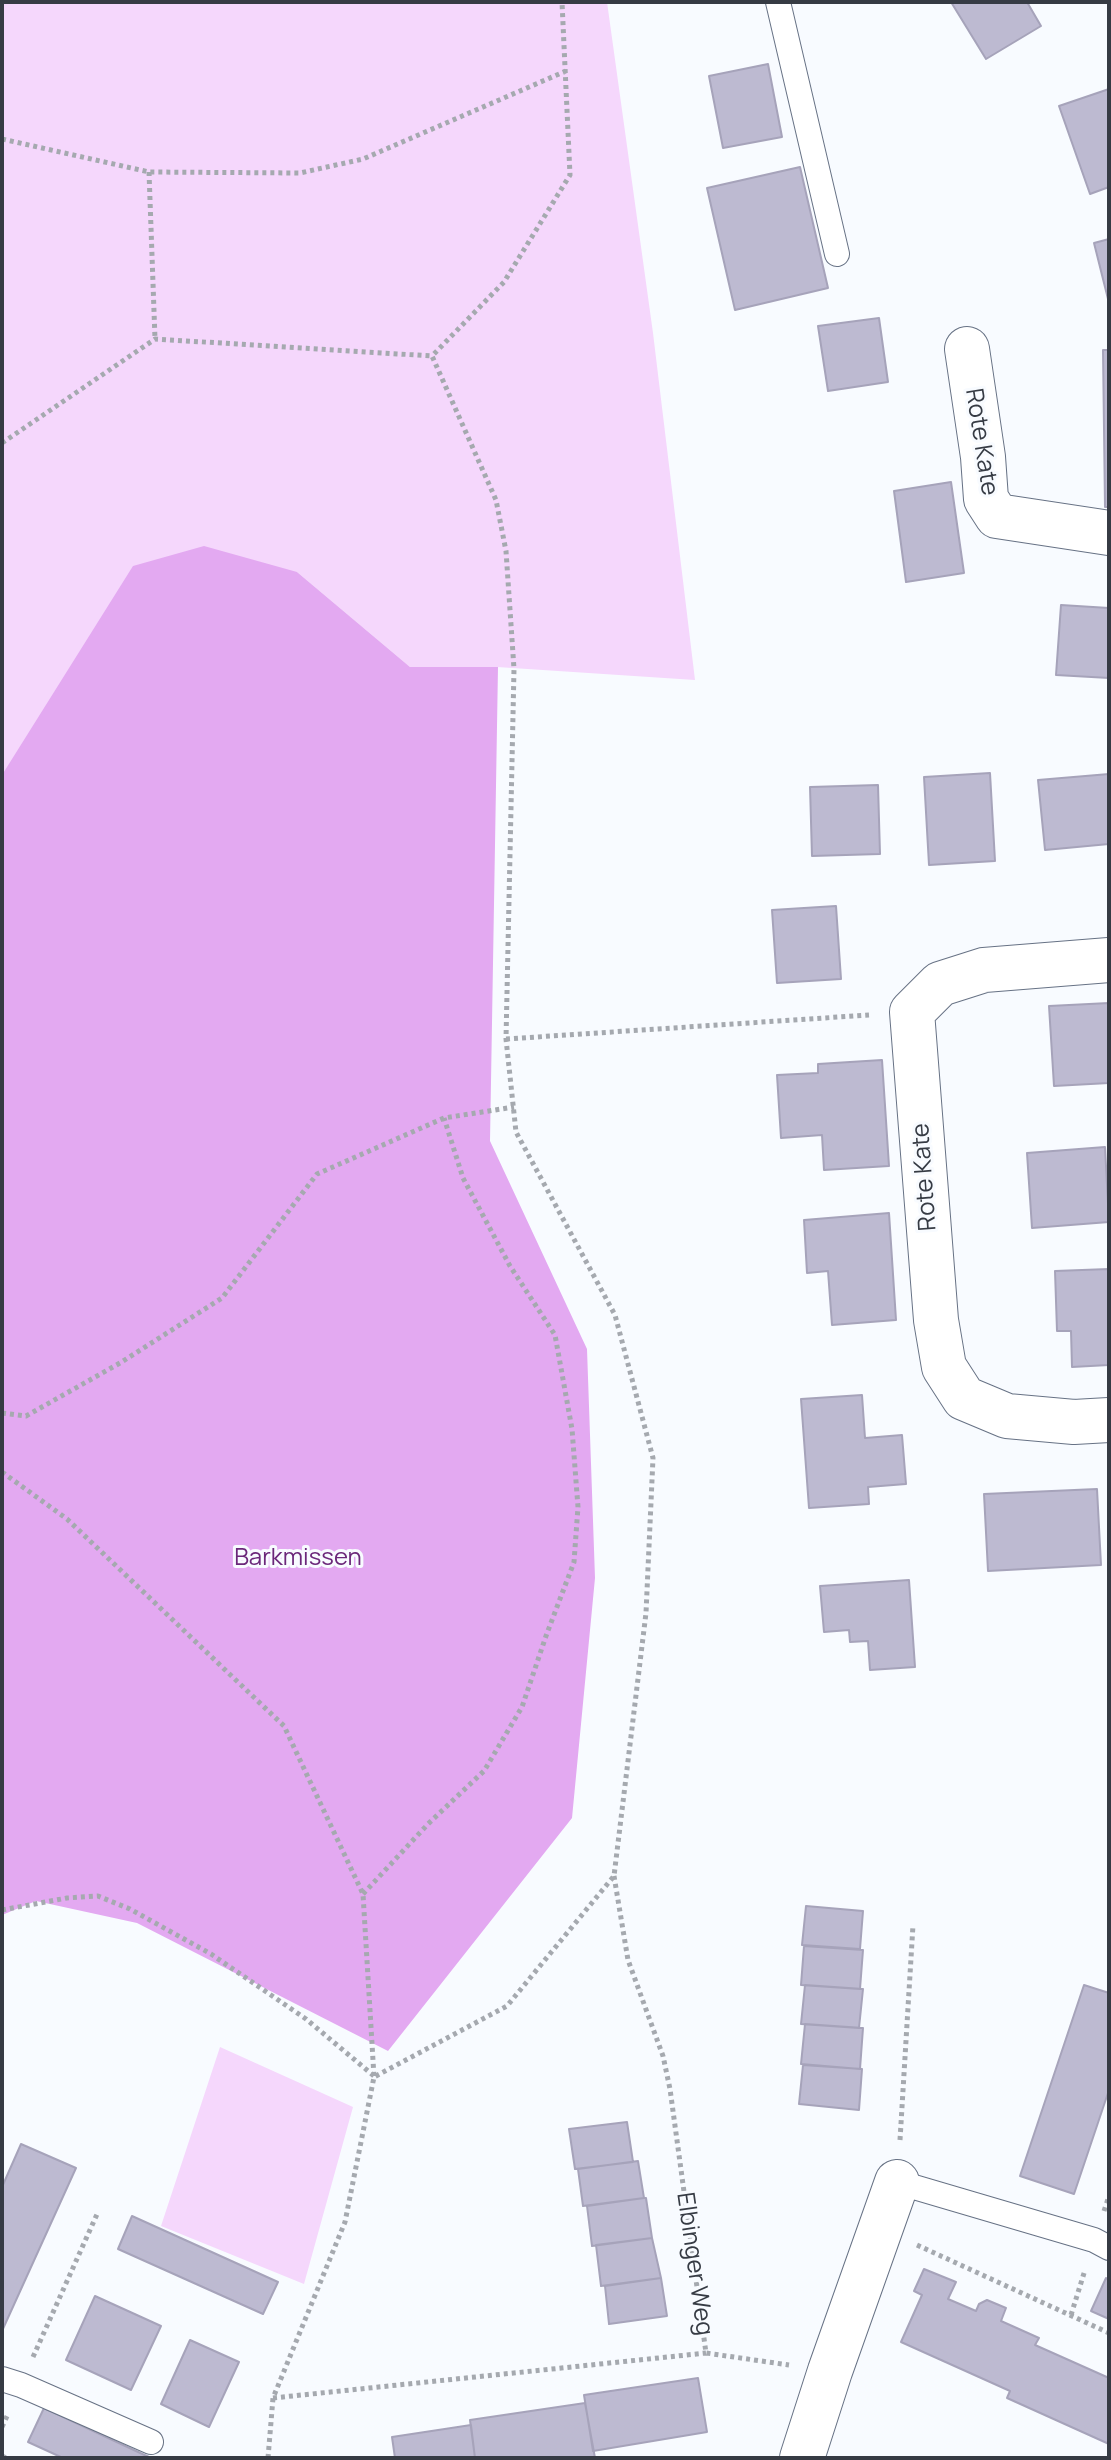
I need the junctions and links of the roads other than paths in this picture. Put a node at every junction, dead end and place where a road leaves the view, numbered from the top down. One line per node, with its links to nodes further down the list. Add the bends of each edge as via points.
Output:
1 (778, 2): 2 (lane)
2 (837, 254)
3 (967, 349): 4 (street, Rote Kate, via 986,499 997,516)
4 (1109, 533)
5 (1109, 960): 6 (street, Rote Kate, via 984,970 940,984 912,1012 944,1367 964,1398 1007,1416)
6 (1109, 1420)
7 (897, 2182): 8 (lane); 11 (street)
8 (1102, 2244)
9 (12, 2382): 10 (lane)
10 (151, 2442)
11 (802, 2458)

